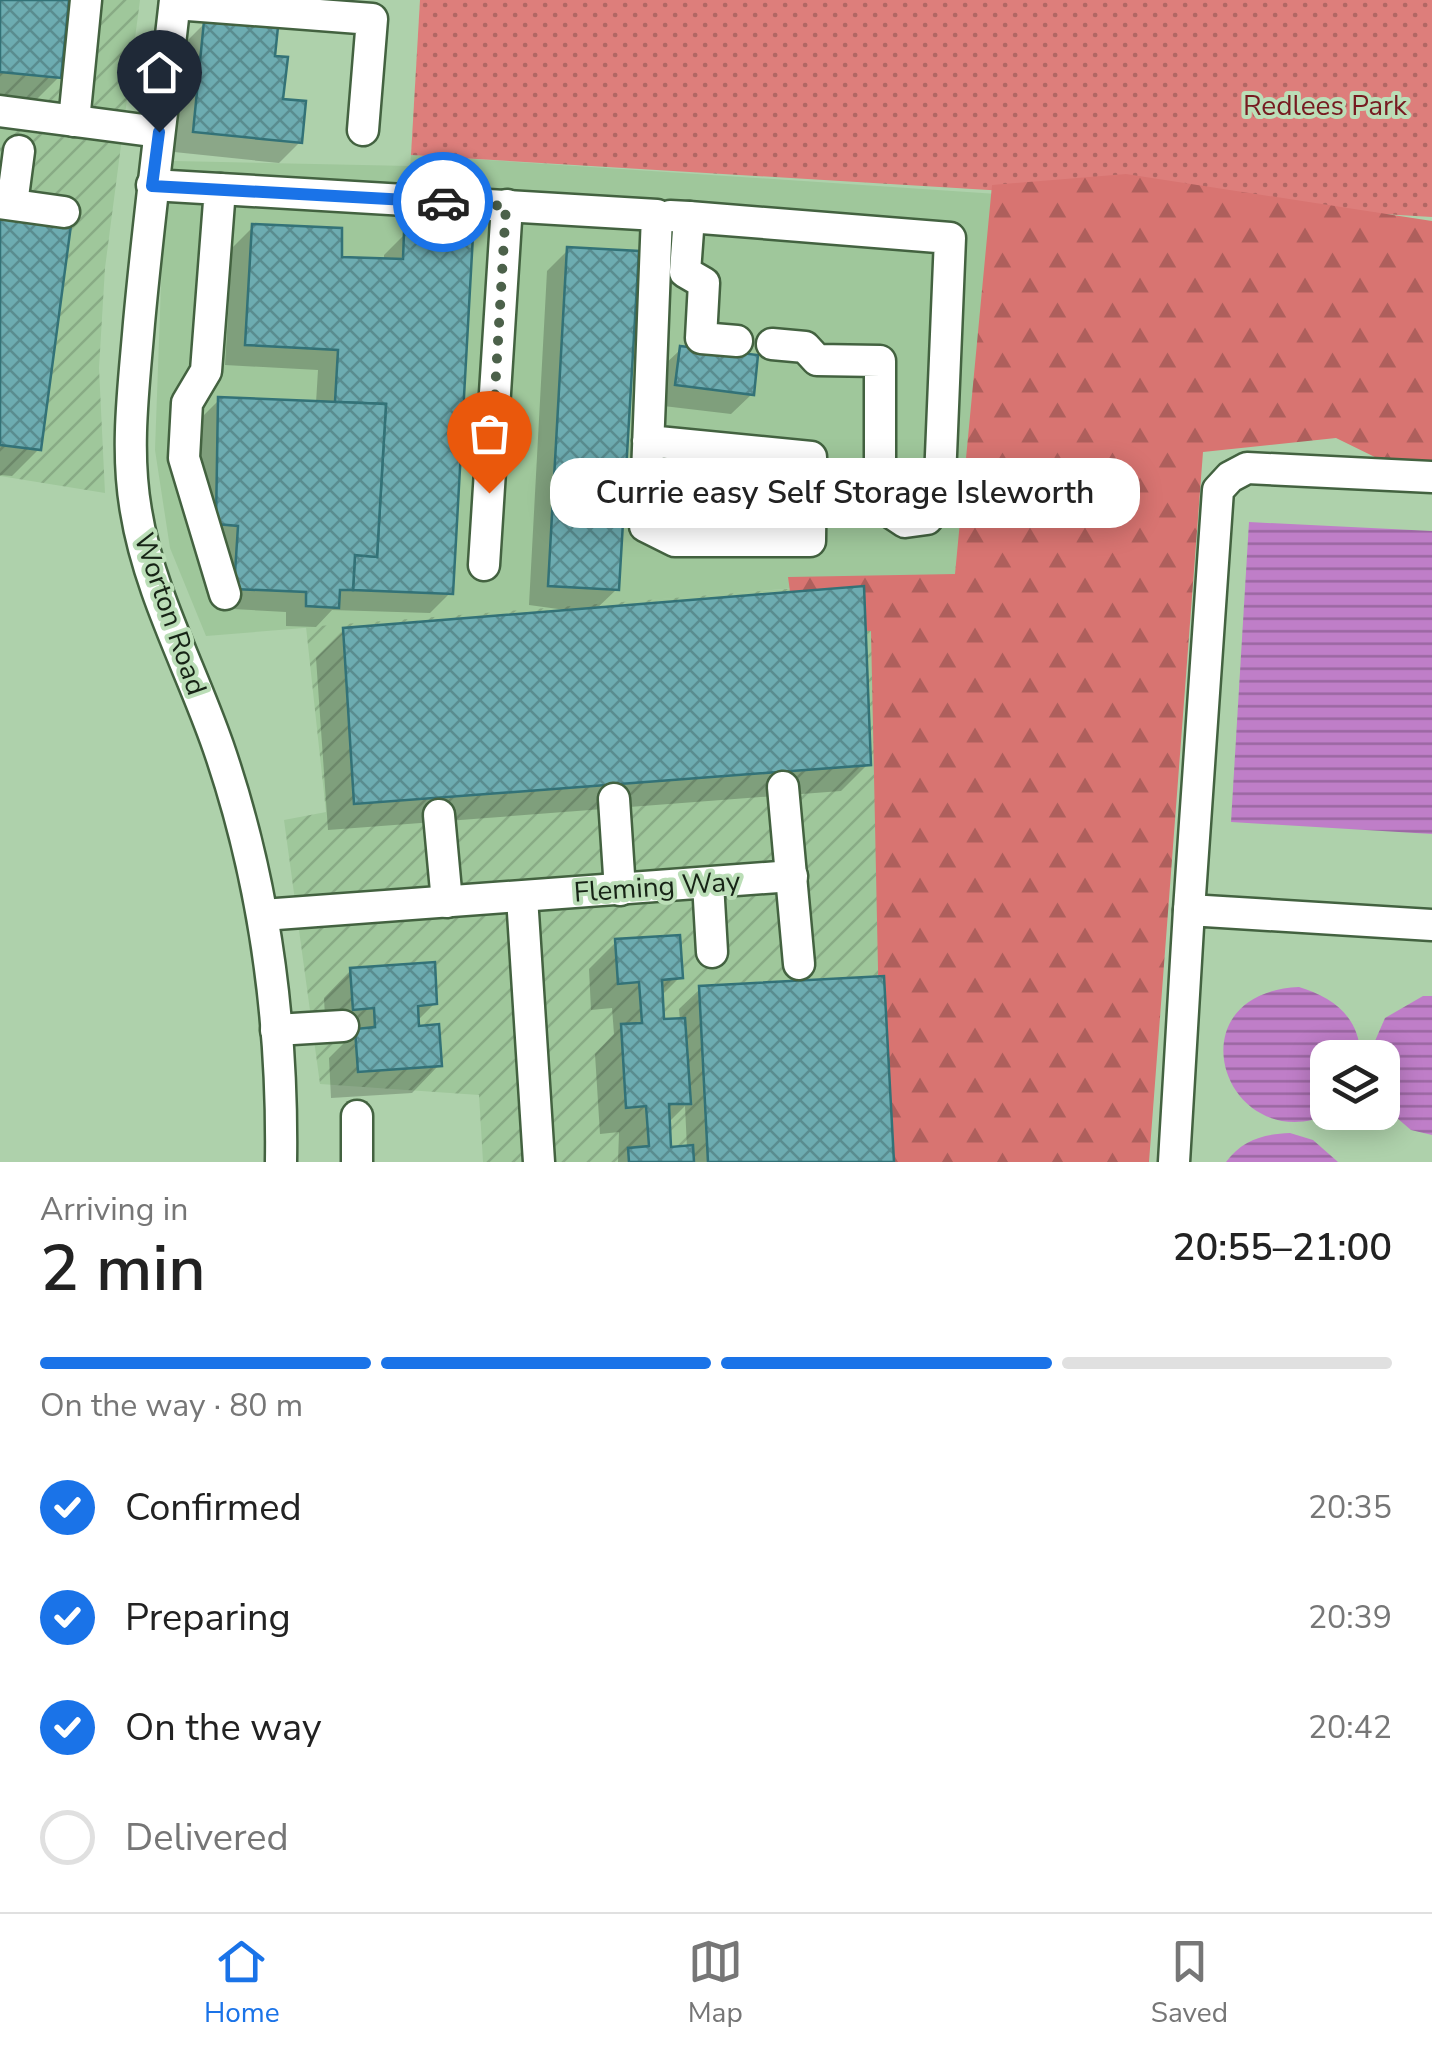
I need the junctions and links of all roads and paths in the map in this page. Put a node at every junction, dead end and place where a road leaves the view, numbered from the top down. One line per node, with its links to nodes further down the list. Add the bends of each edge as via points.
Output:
1 (86, 0): 4 (street)
2 (175, 2): 5 (street, via 372,18); 6 (street, Worton Road)
3 (0, 111): 4 (street)
4 (74, 121): 6 (street)
5 (363, 130)
6 (159, 132): 8 (street, Worton Road)
7 (18, 151): 10 (street)
8 (152, 186): 9 (street); 30 (street, Worton Road, via 130,431 134,505 142,548 218,747)
9 (220, 189): 11 (street); 20 (street, via 206,371 187,403 184,458)
10 (6, 204): 12 (street)
11 (506, 206): 13 (street); 19 (street)
12 (64, 212)
13 (657, 215): 14 (street); 17 (street)
14 (689, 217): 15 (street, via 685,272 704,283 701,338); 16 (street, via 950,238 939,502 927,518 905,522 887,510 880,489 880,361 816,360 805,347)
15 (738, 341)
16 (772, 344)
17 (648, 441): 17 (street, via 811,457 810,541 675,540 644,526)
18 (1432, 477): 29 (street, via 1247,468 1218,490)
19 (484, 565)
20 (224, 594)
21 (783, 787): 24 (street)
22 (614, 799): 26 (street)
23 (439, 815): 28 (street)
24 (792, 876): 25 (street, Fleming Way); 33 (street)
25 (708, 883): 26 (street, Fleming Way); 32 (street)
26 (620, 890): 27 (street, Fleming Way)
27 (522, 897): 28 (street, Fleming Way); 39 (street)
28 (447, 902): 30 (street, Fleming Way)
29 (1189, 910): 31 (street); 40 (street)
30 (263, 915): 35 (street, Worton Road)
31 (1432, 925)
32 (712, 952)
33 (799, 964)
34 (343, 1026): 35 (street)
35 (276, 1030): 37 (street, Worton Road)
36 (357, 1116): 38 (street)
37 (280, 1162)
38 (357, 1162)
39 (539, 1162)
40 (1174, 1162)

